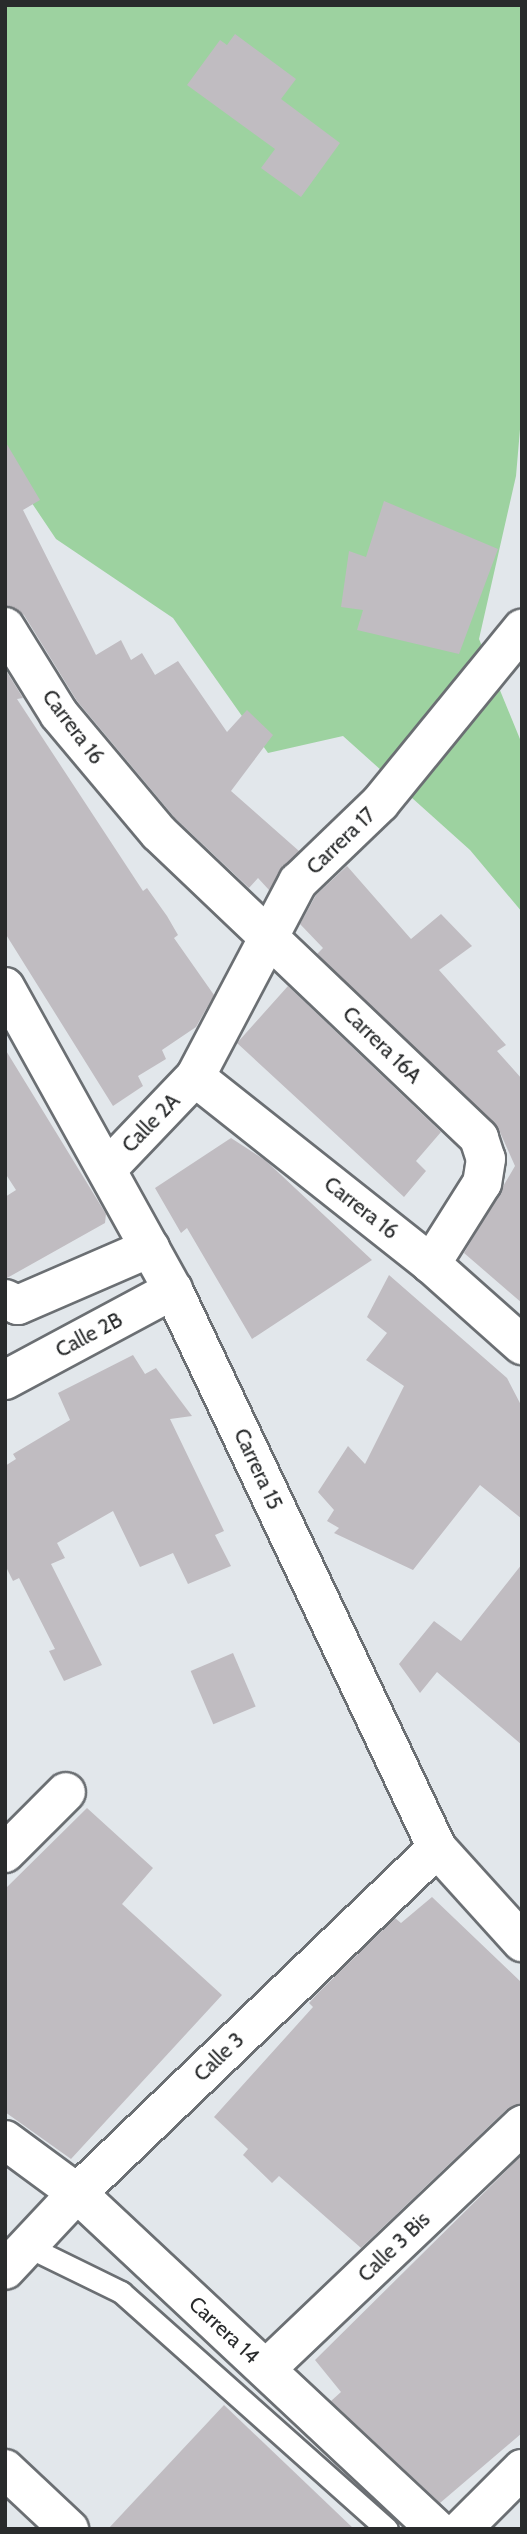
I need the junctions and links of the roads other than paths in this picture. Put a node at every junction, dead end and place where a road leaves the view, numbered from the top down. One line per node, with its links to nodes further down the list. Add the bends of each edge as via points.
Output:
1 (5, 627): 3 (street, Carrera 16, via 59,715 159,833)
2 (522, 629): 3 (street, Carrera 17, via 380,803 298,882)
3 (269, 937): 5 (street, Carrera 17); 8 (street, Carrera 16A, via 479,1138 486,1158 482,1184)
4 (5, 987): 6 (street, Carrera 15)
5 (195, 1077): 6 (street, Calle 2A); 8 (street, Carrera 16)
6 (107, 1169): 7 (street, Carrera 15)
7 (150, 1248): 9 (street, Carrera 15); 10 (street, via 18,1304)
8 (430, 1264): 11 (street, Carrera 16)
9 (173, 1290): 12 (street, Calle 2B); 14 (street, Carrera 15)
10 (5, 1299)
11 (522, 1345)
12 (5, 1380)
13 (66, 1792): 15 (street)
14 (437, 1848): 16 (street, Carrera 15); 19 (street, Calle 3)
15 (5, 1853)
16 (522, 1942)
17 (522, 2125): 21 (street, Calle 3 Bis)
18 (5, 2140): 19 (street, Carrera 14)
19 (77, 2193): 20 (street, Calle 3); 21 (street, Carrera 14)
20 (16, 2258): 25 (lane, via 121,2292)
21 (266, 2369): 26 (street, Carrera 14)
22 (5, 2469): 24 (street)
23 (522, 2469): 27 (street)
24 (69, 2529)
25 (387, 2529)
26 (436, 2529)
27 (462, 2529)

